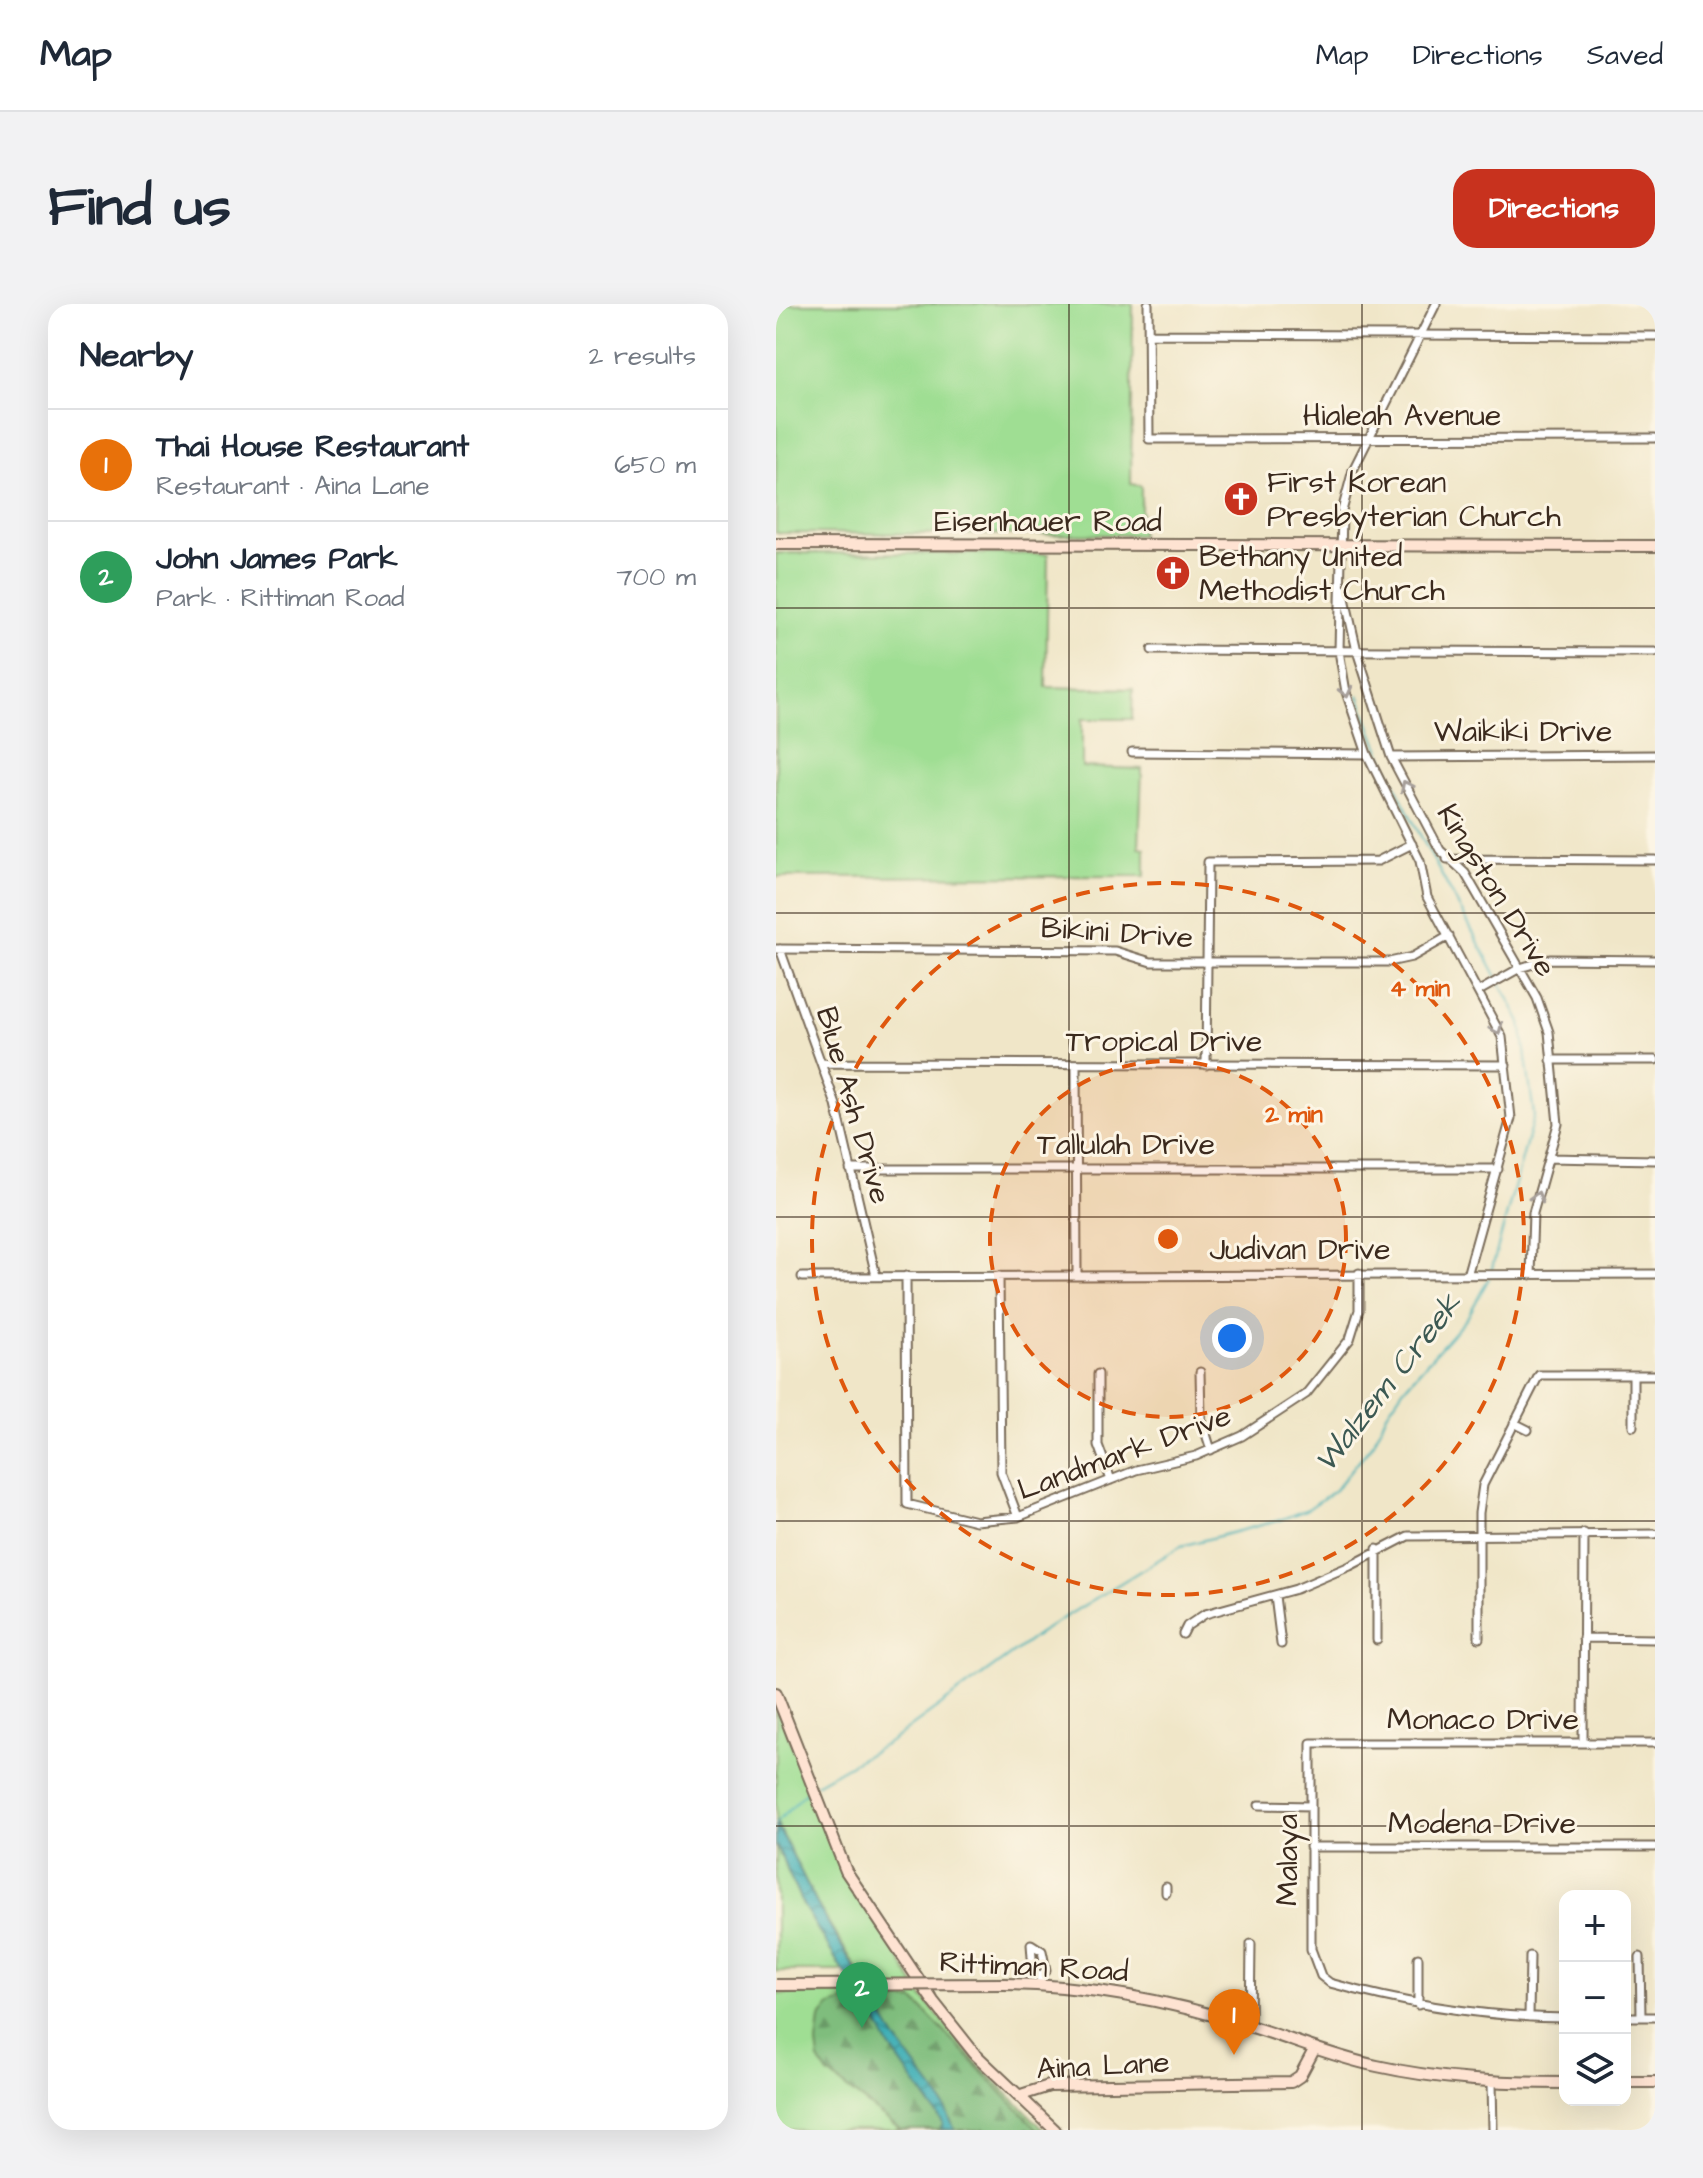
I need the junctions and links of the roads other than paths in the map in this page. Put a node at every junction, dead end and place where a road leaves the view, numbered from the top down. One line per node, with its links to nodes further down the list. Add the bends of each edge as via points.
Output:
1 (1148, 304): 3 (street)
2 (1436, 304): 5 (street, Kingston Drive)
3 (1148, 334): 5 (street); 7 (street, Hialeah Avenue, via 1149,439)
4 (1655, 336): 5 (street)
5 (1421, 337): 7 (street, Kingston Drive)
6 (1655, 438): 7 (street, Hialeah Avenue)
7 (1369, 439): 9 (street, Kingston Drive, via 1345,496)
8 (776, 544): 9 (main road, Eisenhauer Road)
9 (1341, 546): 10 (main road, Eisenhauer Road); 11 (street, Kingston Drive)
10 (1655, 546)
11 (1342, 587): 13 (street, Kingston Drive); 14 (street, Kingston Drive)
12 (1152, 650): 13 (street)
13 (1339, 651): 14 (street); 17 (street, Kingston Drive, one-way to 17, via 1346,692)
14 (1357, 651): 15 (street); 19 (street, Kingston Drive)
15 (1655, 652)
16 (1132, 752): 17 (street)
17 (1367, 754): 20 (street, Kingston Drive)
18 (1655, 755): 19 (street, Waikiki Drive)
19 (1391, 757): 21 (street, Kingston Drive, one-way to 19)
20 (1412, 844): 23 (street, Kingston Drive, via 1427,897); 26 (street, via 1378,861 1208,862)
21 (1447, 859): 22 (street); 27 (street, Kingston Drive, via 1465,873)
22 (1655, 860)
23 (1449, 936): 26 (street, Bikini Drive, via 1401,961); 28 (street, Kingston Drive)
24 (778, 949): 26 (street, Bikini Drive, via 1115,951 1151,962); 31 (street, Blue Ash Drive)
25 (1655, 960): 27 (street, via 1550,959)
26 (1206, 963): 33 (street)
27 (1520, 968): 28 (street); 29 (street, Kingston Drive, via 1546,1020)
28 (1479, 991): 34 (street, Kingston Drive, one-way to 34, via 1501,1032)
29 (1551, 1060): 30 (street); 35 (street, Kingston Drive, via 1558,1117)
30 (1655, 1060)
31 (821, 1063): 32 (street, Tropical Drive); 37 (street, Blue Ash Drive)
32 (1076, 1064): 33 (street, Tropical Drive); 38 (street)
33 (1206, 1065): 34 (street, Tropical Drive)
34 (1506, 1065): 39 (street, Kingston Drive, via 1511,1118)
35 (1549, 1158): 36 (street); 44 (street, Kingston Drive, one-way to 35, via 1531,1224)
36 (1655, 1160)
37 (850, 1169): 38 (street, Tallulah Drive); 45 (street, Blue Ash Drive)
38 (1077, 1169): 39 (street, Tallulah Drive); 42 (street)
39 (1498, 1169): 40 (street, Kingston Drive)
40 (1468, 1272): 41 (street, Judivan Drive); 44 (street, Judivan Drive)
41 (1359, 1273): 42 (street, Judivan Drive); 56 (street, Landmark Drive, via 1353,1332 1311,1388 1255,1429)
42 (1077, 1274): 47 (street, Judivan Drive)
43 (1655, 1274): 44 (street, Judivan Drive)
44 (1531, 1275)
45 (876, 1276): 46 (street, Judivan Drive); 48 (street, Judivan Drive)
46 (906, 1276): 47 (street, Judivan Drive); 58 (street, Landmark Drive, via 907,1504 976,1521)
47 (999, 1276): 58 (street, via 1001,1462)
48 (802, 1277)
49 (1200, 1372): 56 (street, via 1201,1418)
50 (1098, 1374): 57 (street, via 1098,1445)
51 (1633, 1375): 52 (street); 53 (street, via 1539,1375); 54 (street)
52 (1655, 1375)
53 (1514, 1423): 55 (street); 60 (street, via 1483,1485)
54 (1633, 1426)
55 (1528, 1430)
56 (1211, 1450): 57 (street, Landmark Drive)
57 (1111, 1480): 58 (street, Landmark Drive)
58 (1018, 1517)
59 (1584, 1533): 60 (street); 61 (street); 66 (street)
60 (1479, 1534): 62 (street, via 1408,1536); 65 (street)
61 (1655, 1534)
62 (1377, 1549): 63 (street, via 1350,1566); 68 (street)
63 (1275, 1596): 64 (street, via 1205,1614); 69 (street)
64 (1183, 1634)
65 (1479, 1638)
66 (1583, 1638): 67 (street); 72 (street)
67 (1655, 1639)
68 (1377, 1640)
69 (1281, 1644)
70 (776, 1693): 95 (main road, via 846,1871 933,2001 975,2054)
71 (1311, 1743): 72 (street, Monaco Drive); 75 (street, Malaya)
72 (1583, 1743): 73 (street, Monaco Drive)
73 (1655, 1743)
74 (1259, 1805): 75 (street)
75 (1311, 1806): 76 (street, Malaya)
76 (1310, 1847): 77 (street, Modena Drive); 83 (street, Malaya, via 1311,1949 1321,1976 1330,1983)
77 (1655, 1847)
78 (1251, 1944): 89 (street)
79 (1530, 1956): 84 (street)
80 (1640, 1957): 86 (street)
81 (1418, 1958): 83 (street)
82 (776, 1985): 89 (main road, Rittiman Road, bridge, via 1041,1981 1136,1995)
83 (1418, 2005): 84 (street)
84 (1529, 2017): 88 (street)
85 (1631, 2017): 86 (street)
86 (1641, 2017): 87 (street)
87 (1655, 2017)
88 (1559, 2018)
89 (1250, 2026): 90 (main road, Rittiman Road)
90 (1315, 2048): 93 (main road, Rittiman Road, via 1374,2066); 95 (main road, Aina Lane, via 1291,2082 1049,2086)
91 (1631, 2082): 92 (main road)
92 (1655, 2082)
93 (1492, 2083): 94 (main road, Rittiman Road); 97 (street)
94 (1559, 2083)
95 (1021, 2095): 96 (main road)
96 (1055, 2130)
97 (1493, 2130)

